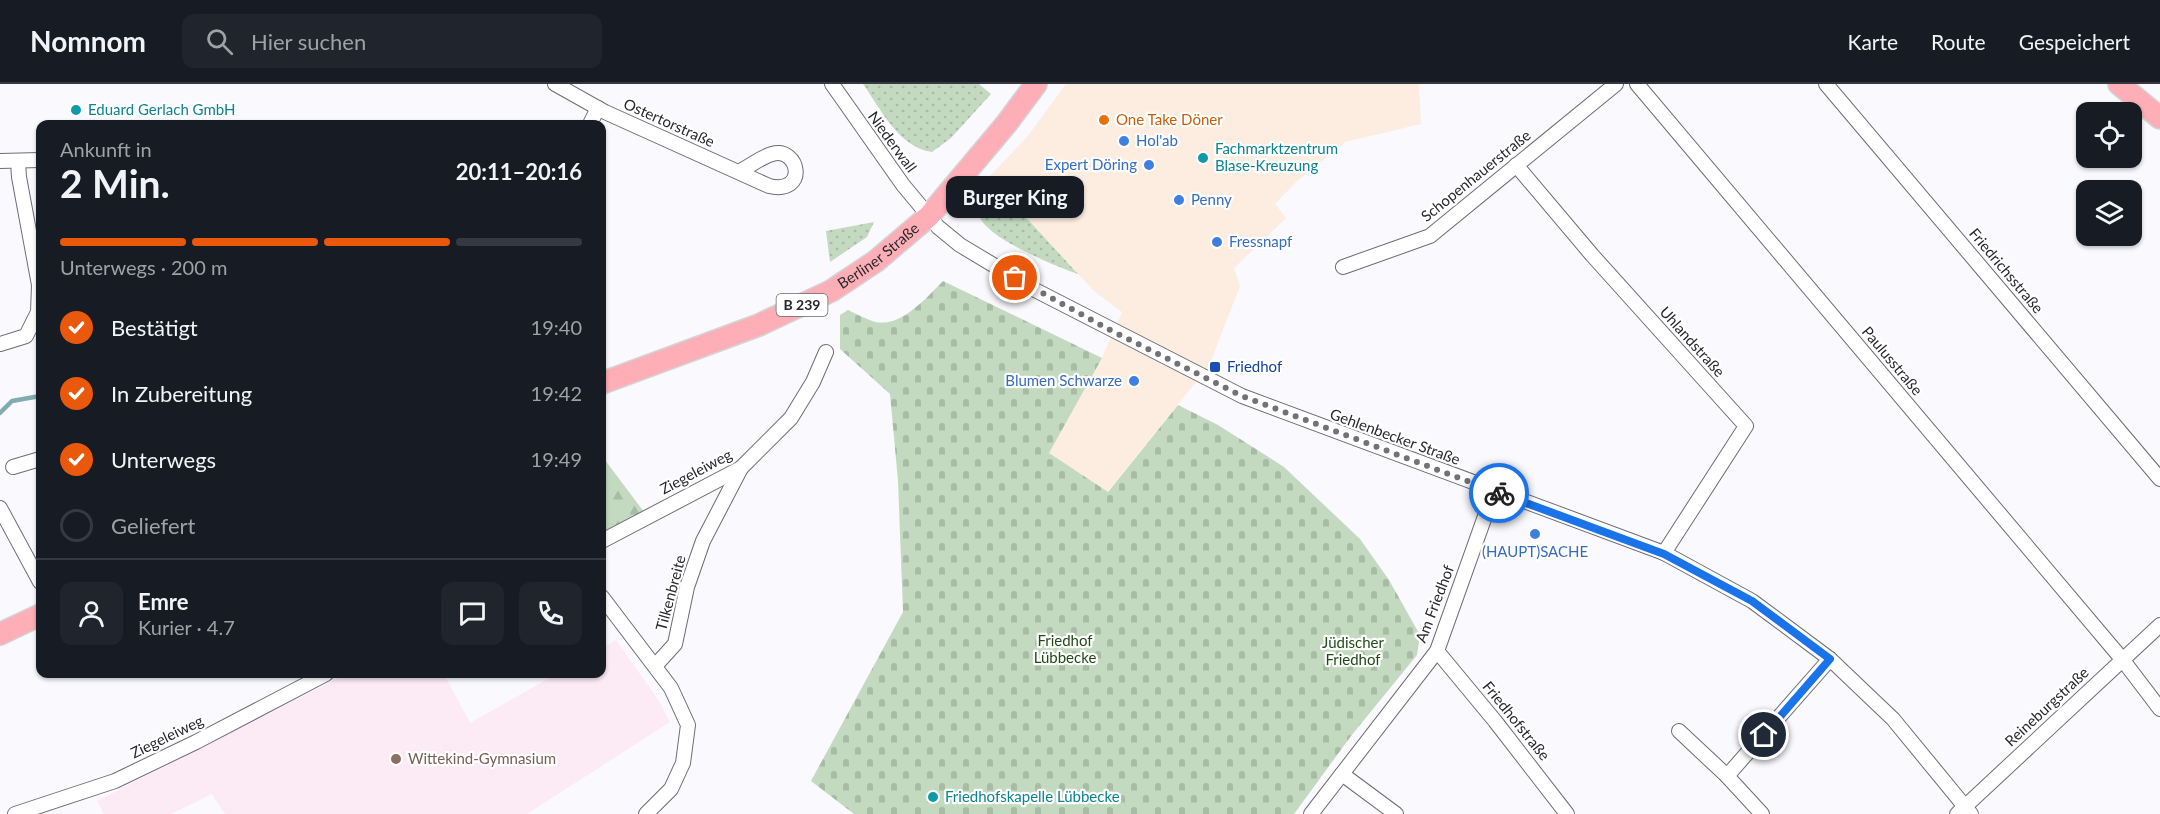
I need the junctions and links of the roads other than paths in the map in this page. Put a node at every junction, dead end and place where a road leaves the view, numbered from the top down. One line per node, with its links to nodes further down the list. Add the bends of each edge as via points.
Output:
1 (555, 84): 8 (street, Ostertorstraße)
2 (832, 84): 16 (street, Niederwall, via 895,175)
3 (1036, 84): 16 (main road, Berliner Straße / B 239)
4 (1616, 84): 14 (street, Schopenhauerstraße)
5 (1637, 84): 40 (street, Paulusstraße)
6 (1826, 84): 26 (street, Friedrichsstraße)
7 (2119, 84): 9 (main road)
8 (598, 108): 10 (street); 15 (street, Ostertorstraße)
9 (2160, 118)
10 (592, 120)
11 (36, 160): 13 (street)
12 (0, 161): 13 (street)
13 (18, 162): 18 (street)
14 (1516, 165): 17 (street, Schopenhauerstraße, via 1430,236); 30 (street, Uhlandstraße, via 1746,426)
15 (738, 172)
16 (929, 216): 22 (main road, Berliner Straße / B 239, via 897,245 831,291 759,325); 27 (street, Gehlenbecker Straße, via 954,241 1035,290 1224,388)
17 (1343, 267)
18 (36, 269)
19 (36, 316): 20 (street, via 26,336)
20 (0, 344)
21 (826, 352): 25 (street, Ziegeleiweg, via 791,418)
22 (606, 382)
23 (36, 460): 24 (street)
24 (13, 467)
25 (741, 468): 29 (street, Ziegeleiweg); 41 (street, Tilkenbreite, via 703,541 687,587 675,644)
26 (2160, 479)
27 (1494, 491): 30 (street, Gehlenbecker Straße); 38 (street, Am Friedhof)
28 (0, 508): 31 (street)
29 (606, 539)
30 (1664, 554): 39 (street, Gehlenbecker Straße, via 1752,601)
31 (36, 575)
32 (606, 602): 41 (street)
33 (36, 607): 35 (main road)
34 (36, 617): 37 (main road)
35 (0, 618)
36 (2160, 625): 40 (street, Reineburgstraße)
37 (0, 634)
38 (1437, 651): 45 (street, Am Friedhof); 52 (street, Friedhofstraße)
39 (1830, 659): 46 (street); 47 (street, Gehlenbecker Straße, via 1893,719)
40 (2122, 659): 43 (street, Paulusstraße); 47 (street, Reineburgstraße)
41 (655, 666): 49 (street, via 671,688 688,725 683,763 671,789)
42 (318, 678): 48 (street, Ziegeleiweg, via 115,781)
43 (2160, 710)
44 (1679, 731): 46 (street)
45 (1342, 774): 50 (street, Am Friedhof); 51 (street)
46 (1727, 776): 53 (street)
47 (1965, 811)
48 (15, 814)
49 (646, 814)
50 (1311, 814)
51 (1396, 814)
52 (1567, 814)
53 (1762, 814)

